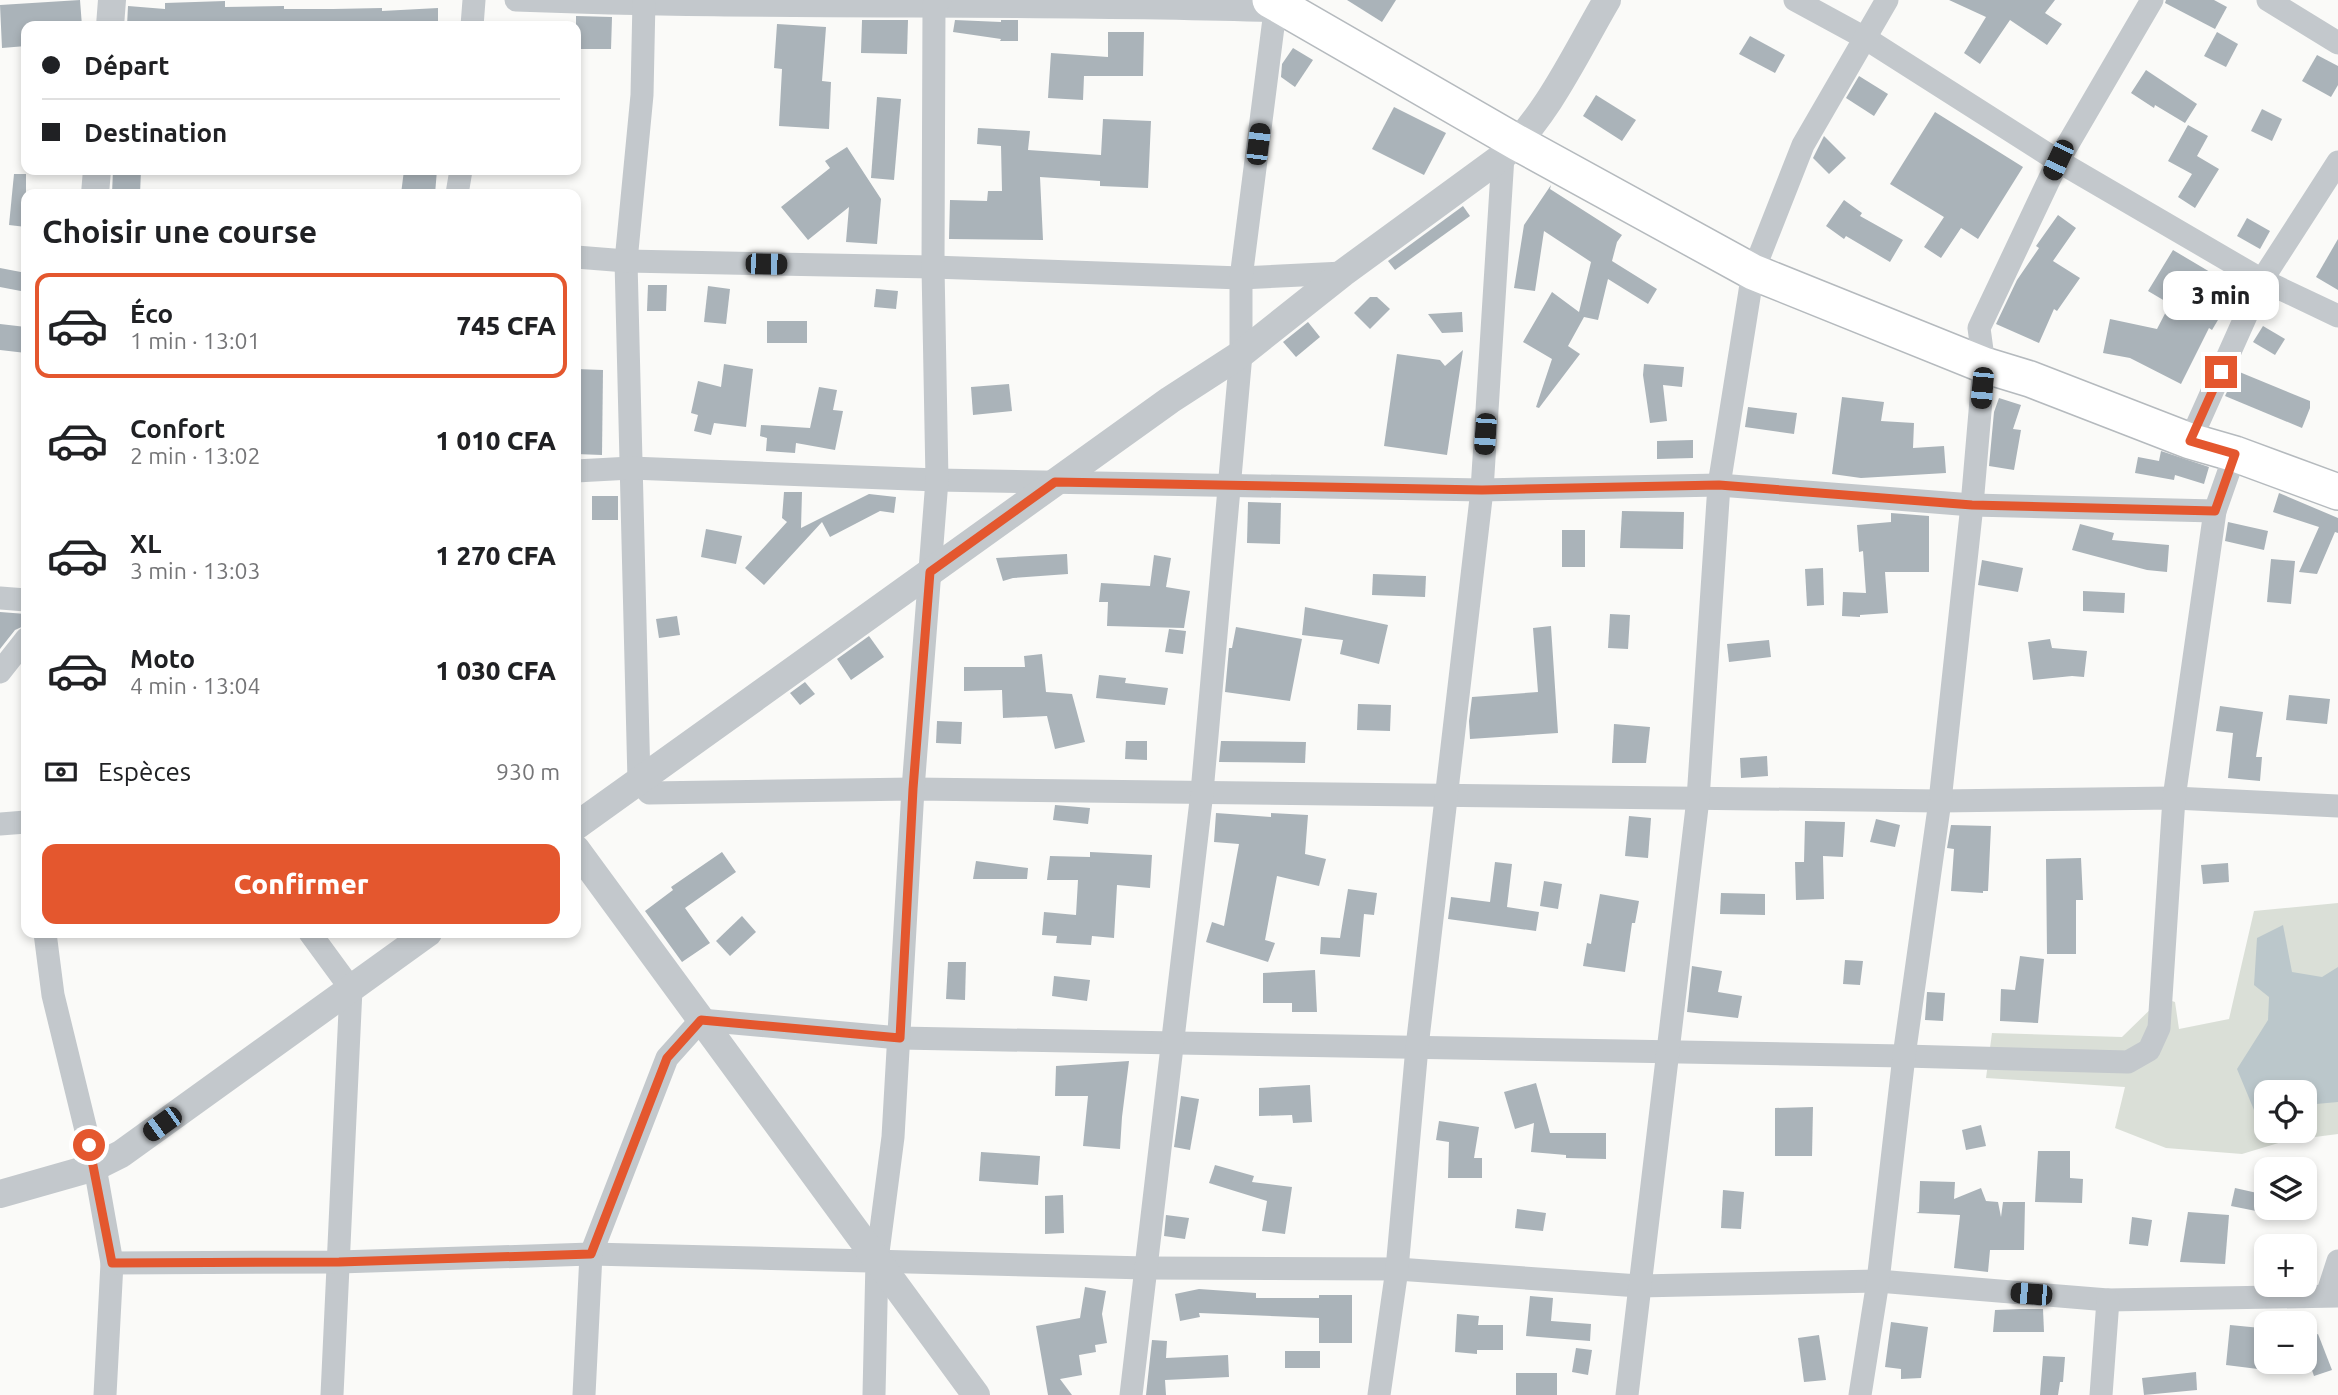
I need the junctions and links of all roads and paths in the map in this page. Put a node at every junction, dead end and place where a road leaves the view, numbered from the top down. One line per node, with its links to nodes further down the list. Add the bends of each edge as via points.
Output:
1 (112, 0): 12 (street)
2 (474, 0): 13 (street)
3 (516, 0): 9 (street)
4 (1607, 0): 16 (street, via 1543,106)
5 (1795, 0): 14 (street)
6 (1888, 0): 14 (street)
7 (2152, 0): 17 (street)
8 (2268, 0): 15 (street)
9 (644, 2): 10 (street); 20 (street, via 642,96)
10 (924, 3): 11 (street); 21 (street)
11 (1282, 5): 16 (main road); 24 (street)
12 (110, 21)
13 (472, 21)
14 (1865, 38): 17 (street); 22 (street, via 1803,145)
15 (2338, 43)
16 (1510, 150): 22 (main road); 23 (street); 37 (street)
17 (2058, 160): 25 (street); 28 (street, via 1979,328)
18 (2338, 162): 25 (street)
19 (581, 257): 20 (street)
20 (626, 261): 21 (street); 31 (street)
21 (933, 267): 24 (street); 33 (street)
22 (1753, 272): 28 (main road); 36 (street)
23 (1343, 273): 24 (street); 27 (street)
24 (1241, 278): 27 (street)
25 (2262, 280): 26 (street); 29 (street)
26 (2338, 316)
27 (1241, 354): 34 (street); 35 (street)
28 (1984, 365): 29 (main road); 39 (street)
29 (2190, 441): 30 (main road)
30 (2235, 454): 38 (main road); 40 (street)
31 (631, 468): 32 (street); 33 (street); 46 (street)
32 (581, 471)
33 (937, 480): 34 (street); 41 (street)
34 (1055, 482): 35 (street); 41 (street)
35 (1229, 485): 37 (street); 48 (street)
36 (1719, 485): 37 (street); 39 (street); 51 (street)
37 (1482, 490): 49 (street)
38 (2338, 492)
39 (1972, 505): 40 (street); 52 (street)
40 (2215, 511): 50 (street)
41 (930, 572): 46 (street); 47 (street)
42 (0, 598): 43 (street)
43 (21, 600)
44 (21, 645): 45 (street)
45 (0, 672)
46 (639, 781): 47 (street, via 649,793); 55 (street)
47 (913, 789): 48 (street); 63 (street)
48 (1202, 792): 49 (street); 64 (street)
49 (1447, 795): 51 (street); 65 (street)
50 (2174, 798): 52 (street); 53 (street); 67 (street, via 2159,1028 2149,1050 2128,1062)
51 (1698, 799): 52 (street); 66 (street)
52 (1940, 802): 67 (street)
53 (2338, 806)
54 (21, 822): 56 (street)
55 (581, 822)
56 (0, 824)
57 (581, 856): 62 (street)
58 (46, 938): 68 (street, via 53,995)
59 (314, 938): 61 (street)
60 (421, 938): 61 (street)
61 (351, 989): 68 (street, via 121,1154); 73 (street)
62 (701, 1020): 63 (street); 70 (street, via 667,1058); 71 (street)
63 (900, 1038): 64 (street); 71 (street)
64 (1172, 1042): 65 (street); 75 (street)
65 (1417, 1047): 66 (street); 76 (street)
66 (1668, 1052): 67 (street); 78 (street)
67 (1904, 1056): 77 (street)
68 (95, 1167): 69 (street); 74 (street)
69 (0, 1194)
70 (591, 1254): 71 (street); 73 (street); 83 (street)
71 (877, 1261): 75 (street); 84 (street); 85 (street)
72 (2338, 1261): 79 (street)
73 (339, 1262): 74 (street); 82 (street)
74 (112, 1263): 81 (street)
75 (1146, 1268): 76 (street); 86 (street)
76 (1397, 1269): 78 (street); 87 (street)
77 (1878, 1281): 78 (street); 80 (street); 89 (street)
78 (1639, 1286): 88 (street)
79 (2333, 1295): 80 (street)
80 (2108, 1300): 90 (street)
81 (105, 1395)
82 (332, 1395)
83 (584, 1395)
84 (874, 1395)
85 (976, 1395)
86 (1131, 1395)
87 (1379, 1395)
88 (1627, 1395)
89 (1860, 1395)
90 (2101, 1395)

